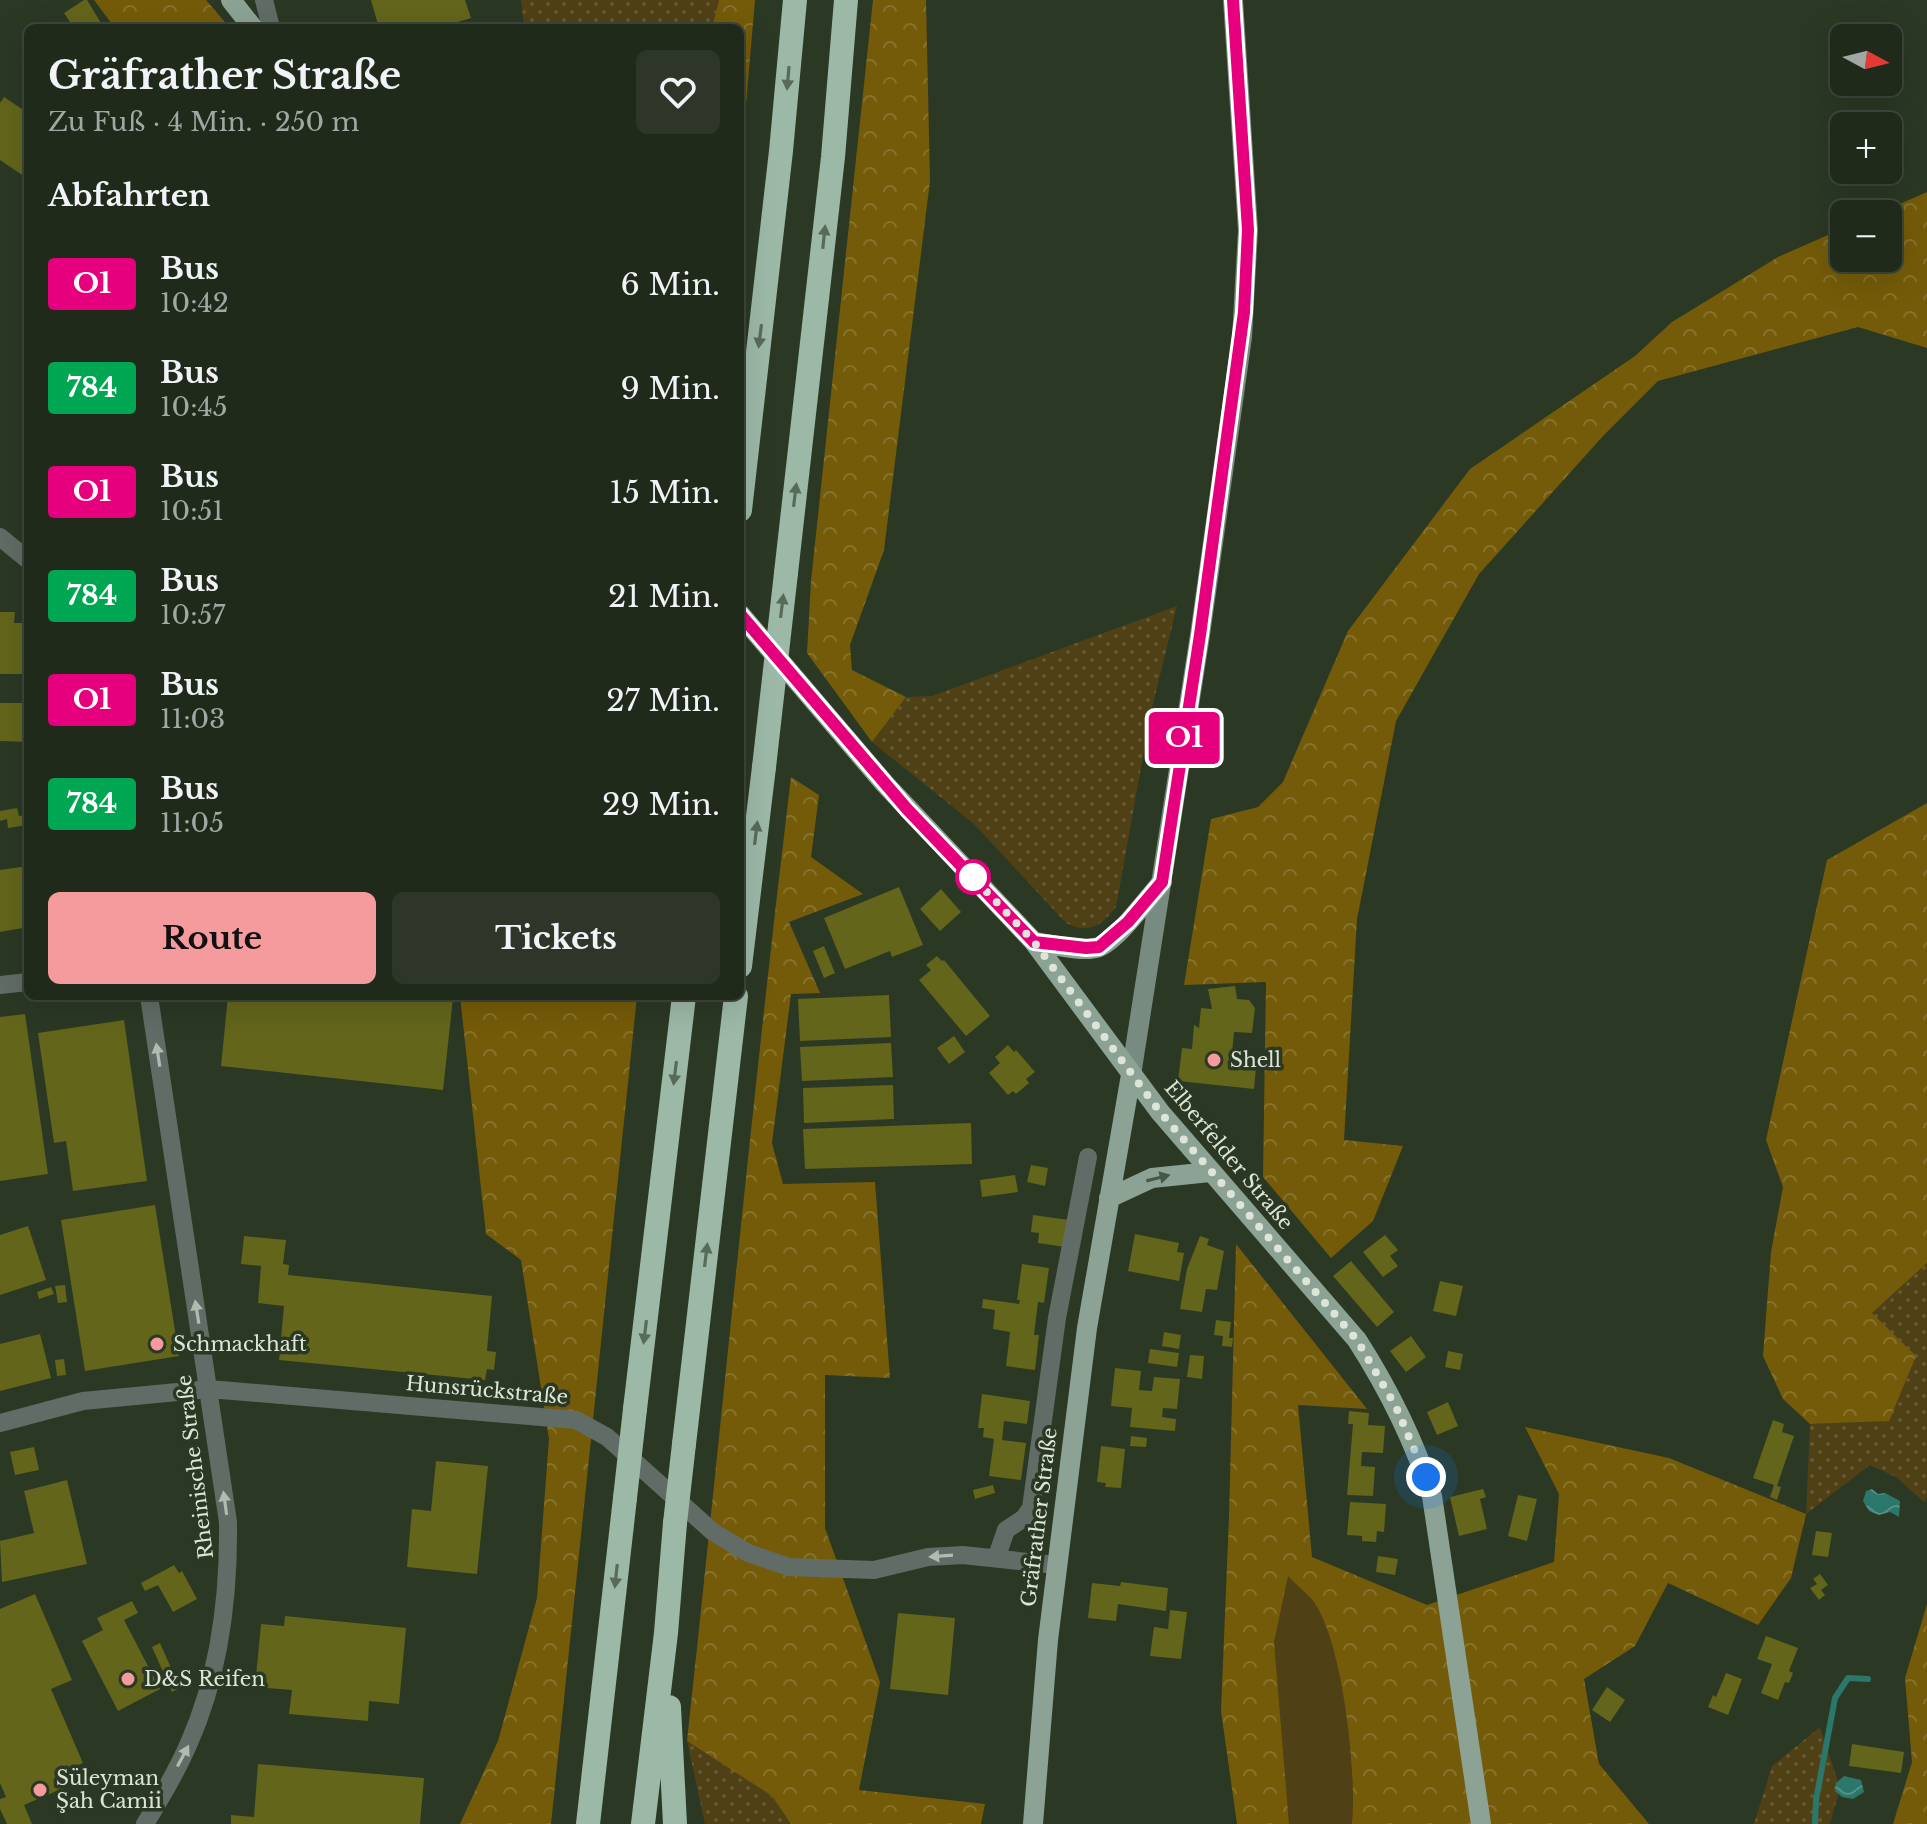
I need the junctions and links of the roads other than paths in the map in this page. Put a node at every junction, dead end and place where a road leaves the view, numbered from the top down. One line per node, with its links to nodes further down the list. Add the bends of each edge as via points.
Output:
1 (231, 0): 6 (main road)
2 (264, 0): 7 (street)
3 (795, 0): 8 (highway, one-way to 8)
4 (846, 0): 13 (highway, one-way to 4, bridge, via 830,185)
5 (1233, 0): 12 (main road, via 1248,230 1244,312)
6 (250, 24)
7 (270, 24)
8 (744, 475)
9 (0, 537): 10 (street)
10 (24, 557)
11 (744, 619): 14 (main road, Elberfelder Straße, via 907,809)
12 (1162, 882): 14 (main road, via 1099,947); 20 (main road)
13 (744, 933)
14 (1034, 942): 20 (main road, Elberfelder Straße)
15 (24, 982): 16 (street)
16 (0, 985)
17 (150, 1000): 24 (street, Rheinische Straße, one-way to 17)
18 (684, 1000): 30 (highway, one-way to 30, bridge)
19 (736, 1000): 28 (highway, one-way to 19, bridge)
20 (1131, 1075): 22 (main road, Elberfelder Straße); 23 (main road, Gräfrather Straße)
21 (1088, 1157): 26 (street, Gräfrather Straße, via 1057,1318 1031,1508 1006,1530)
22 (1210, 1172): 23 (main road, one-way to 22, via 1161,1176); 34 (main road, Elberfelder Straße, via 1357,1340 1420,1457 1441,1544)
23 (1109, 1198): 27 (main road, Gräfrather Straße)
24 (209, 1389): 25 (street, Hunsrückstraße, via 83,1401); 26 (street, Hunsrückstraße, one-way to 24, via 928,1557 874,1570 789,1567 748,1553 713,1532 607,1437 576,1420); 29 (street, Rheinische Straße, one-way to 24, via 189,1744 222,1630 228,1522)
25 (0, 1423)
26 (997, 1556): 27 (street, Hunsrückstraße)
27 (1056, 1565): 33 (main road, Gräfrather Straße)
28 (666, 1633): 31 (highway); 32 (highway)
29 (145, 1824)
30 (588, 1824)
31 (643, 1824)
32 (675, 1824)
33 (1033, 1824)
34 (1481, 1824)

